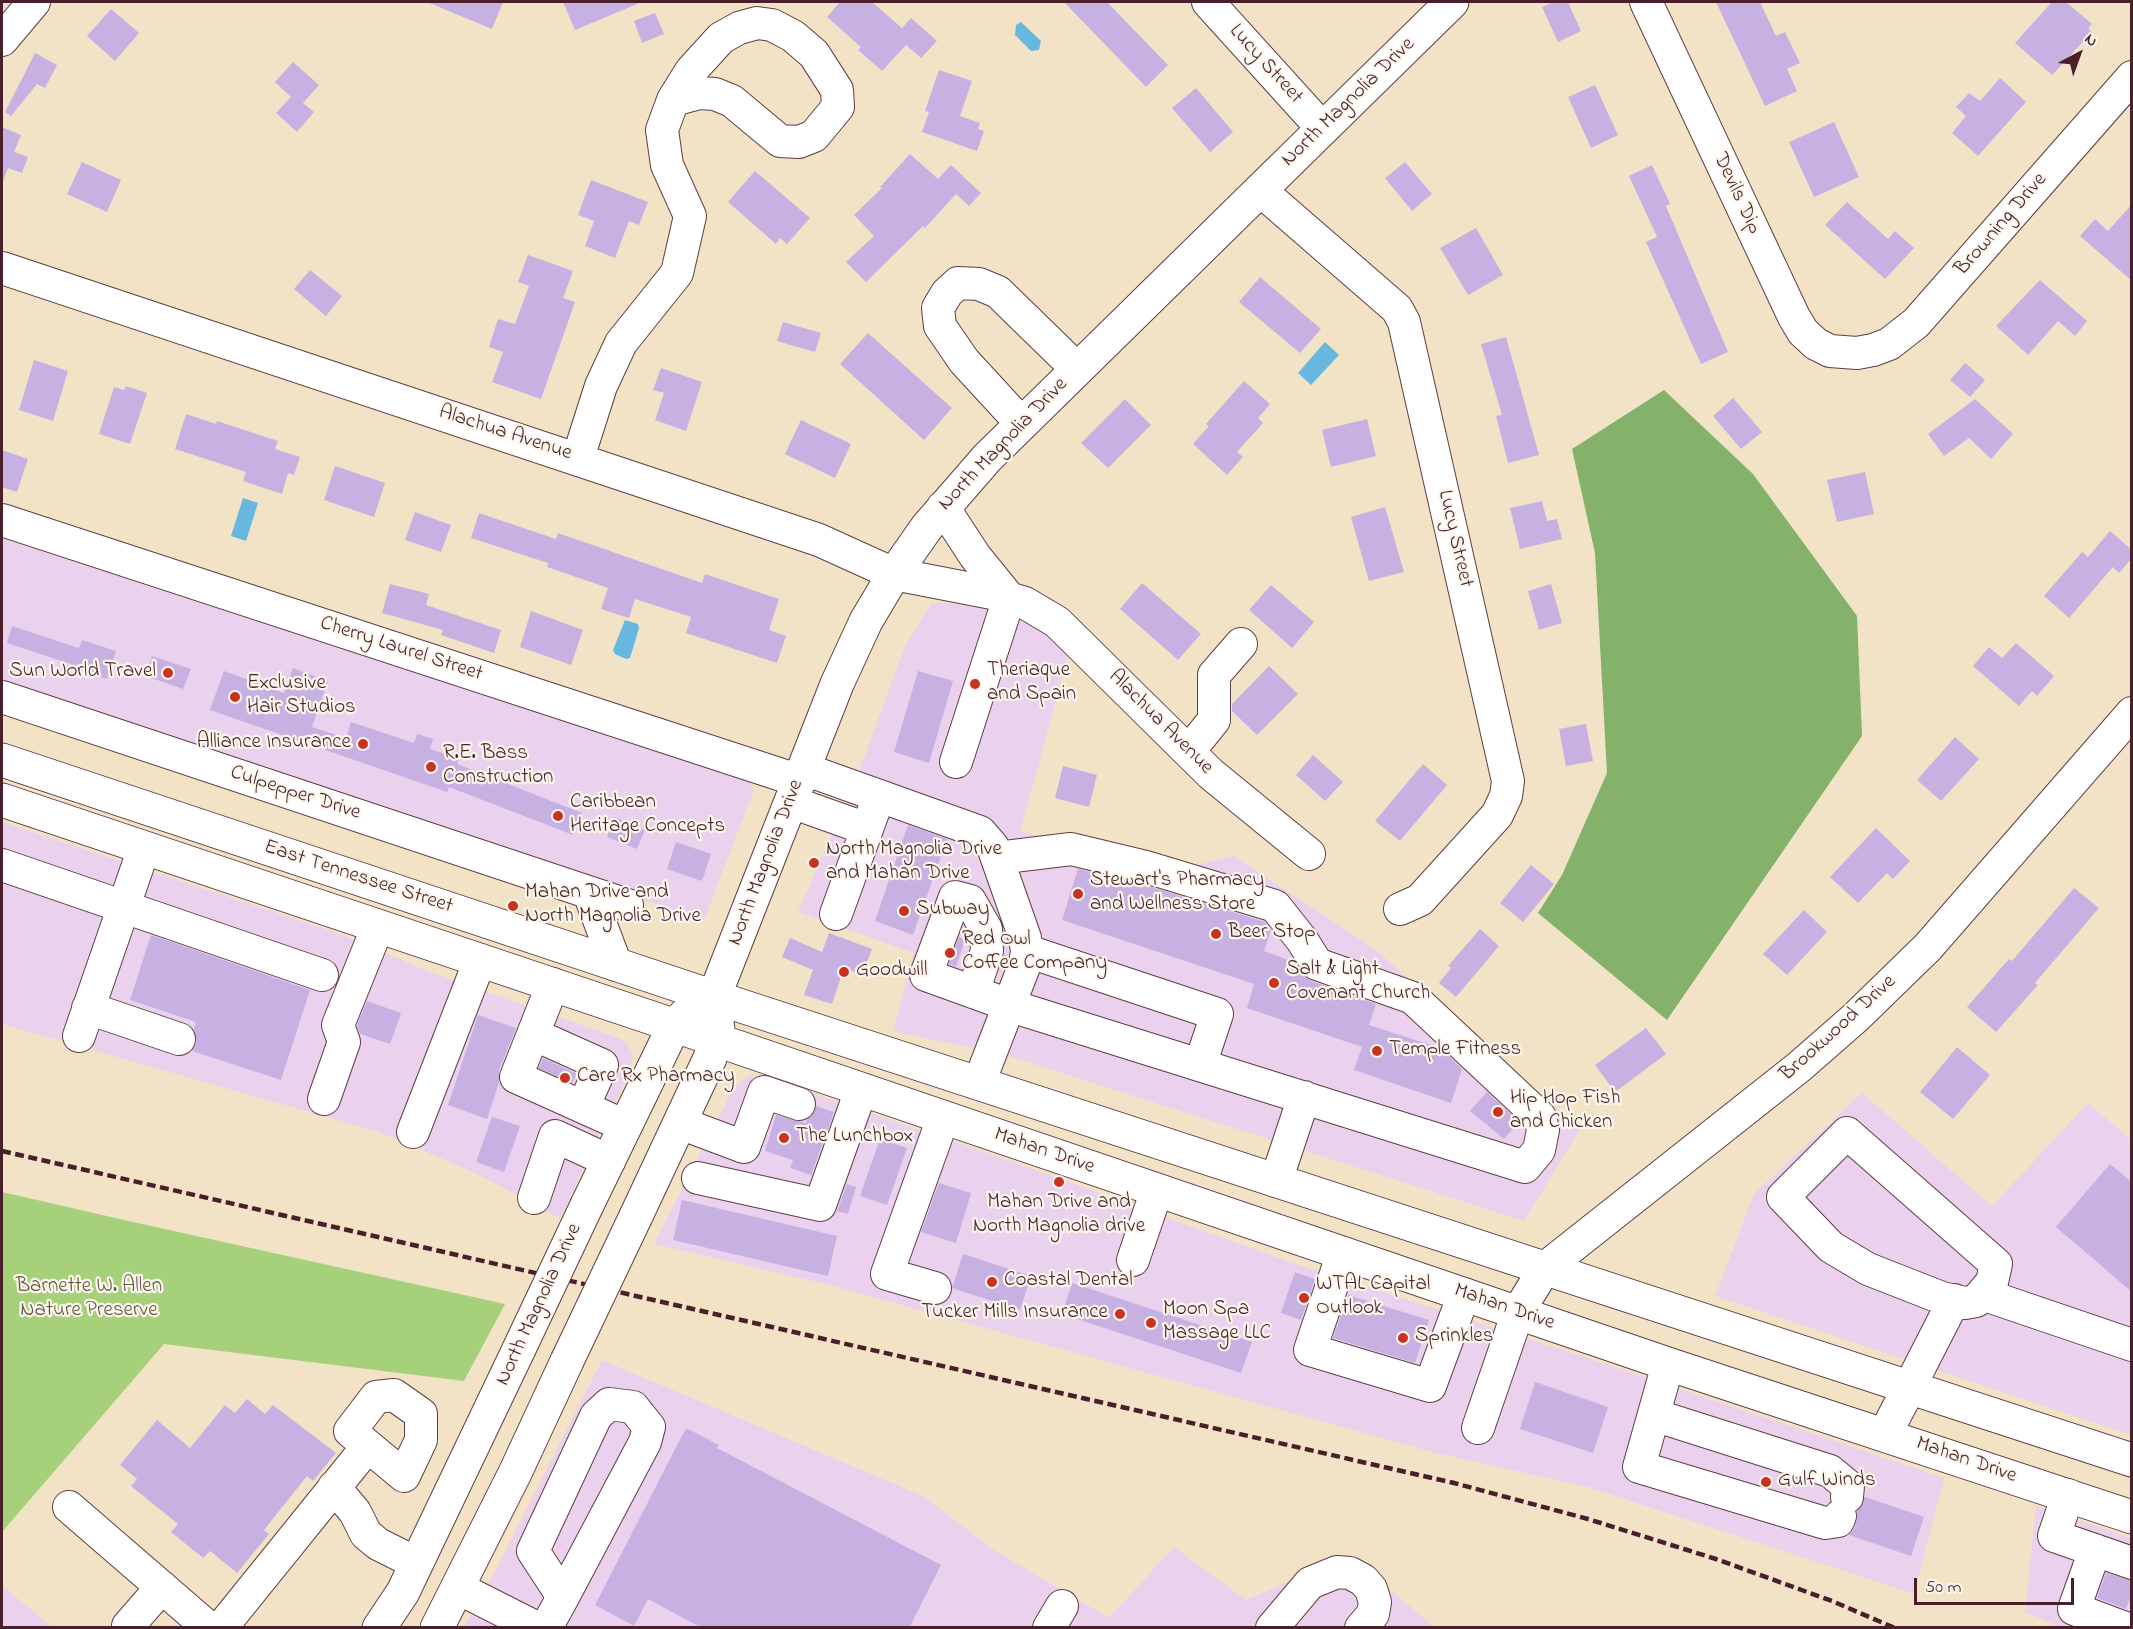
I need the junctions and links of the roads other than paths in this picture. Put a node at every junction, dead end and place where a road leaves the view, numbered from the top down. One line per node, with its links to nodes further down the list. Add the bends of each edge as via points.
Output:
1 (34, 2): 5 (street)
2 (1208, 2): 8 (street, Lucy Street)
3 (1452, 2): 8 (main road, North Magnolia Drive)
4 (1646, 2): 11 (street, Devils Dip, via 1803,332 1830,351)
5 (2, 40)
6 (2132, 77): 11 (street, Browning Drive, via 1916,323 1889,344)
7 (673, 100): 7 (street, via 699,93 715,94 732,101 780,141 799,142 814,136 838,106 837,90 814,54 793,36 758,23 721,38 691,71); 14 (street, via 662,130 667,165 690,216 684,249 677,273 621,343 601,386)
8 (1323, 129): 9 (main road, North Magnolia Drive)
9 (1260, 190): 12 (main road, North Magnolia Drive); 38 (street, Lucy Street, via 1397,309 1404,322 1508,781 1497,815 1419,900)
10 (2, 268): 14 (street, Alachua Avenue)
11 (1857, 352)
12 (1077, 369): 13 (main road, North Magnolia Drive); 13 (street, via 998,292 979,284 958,283 947,293 938,308 940,326 964,361)
13 (1021, 423): 15 (main road, North Magnolia Drive)
14 (578, 458): 17 (street, Alachua Avenue, via 819,540)
15 (943, 507): 17 (main road, North Magnolia Drive); 18 (street, Alachua Avenue)
16 (2, 520): 25 (street, Cherry Laurel Street)
17 (894, 574): 18 (street, Alachua Avenue); 25 (main road, North Magnolia Drive, via 847,662)
18 (1008, 598): 22 (street, Alachua Avenue, via 1057,622); 24 (street)
19 (1241, 644): 22 (street, via 1215,675 1214,720)
20 (2, 697): 34 (street, Culpepper Drive)
21 (2132, 713): 72 (street, Brookwood Drive, via 1928,947 1855,1018)
22 (1189, 752): 31 (street, Alachua Avenue, via 1246,805)
23 (2, 760): 28 (main road, East Tennessee Street)
24 (956, 762)
25 (798, 784): 26 (street, Cherry Laurel Street); 29 (street); 47 (main road, North Magnolia Drive)
26 (879, 796): 29 (street); 33 (street, Cherry Laurel Street, via 980,832 990,841)
27 (2, 800): 30 (main road, East Tennessee Street)
28 (200, 826): 30 (main road, via 154,838); 43 (main road, East Tennessee Street)
29 (867, 829): 39 (street)
30 (144, 848): 37 (street); 40 (main road, East Tennessee Street)
31 (1309, 854)
32 (2, 865): 37 (street)
33 (1000, 868): 36 (street); 41 (street, Cherry Laurel Street); 57 (street, via 1071,849 1275,906 1317,964 1413,998 1540,1117 1544,1130 1539,1150 1525,1167)
34 (589, 892): 35 (street, Culpepper Drive); 43 (street)
35 (627, 905)
36 (973, 905): 46 (street, via 986,929 987,951); 46 (street, via 955,897 926,975)
37 (123, 907): 44 (street); 51 (street, via 83,1022)
38 (1400, 909)
39 (836, 914)
40 (378, 926): 42 (main road, East Tennessee Street); 58 (street, via 338,1025 344,1042)
41 (1027, 951): 48 (street); 54 (street, via 1217,1014)
42 (480, 960): 45 (main road, East Tennessee Street); 63 (street)
43 (616, 964): 47 (main road, East Tennessee Street)
44 (322, 975)
45 (553, 984): 49 (main road, East Tennessee Street); 50 (street)
46 (973, 992): 48 (street)
47 (714, 997): 49 (main road, North Magnolia Drive, via 691,1009); 52 (main road, North Magnolia Drive); 55 (main road)
48 (1010, 1005): 54 (street); 55 (street)
49 (674, 1026): 52 (main road, Mahan Drive); 62 (main road, North Magnolia Drive)
50 (533, 1034): 59 (street, via 516,1077); 59 (street, via 602,1065)
51 (179, 1039)
52 (716, 1041): 53 (main road, Mahan Drive); 61 (main road, North Magnolia Drive)
53 (788, 1065): 56 (main road, Mahan Drive); 61 (street, via 788,1101 764,1092 744,1147)
54 (1200, 1065): 57 (street)
55 (979, 1083): 66 (main road)
56 (861, 1090): 60 (main road, Mahan Drive); 65 (street, via 820,1204)
57 (1304, 1097): 66 (street)
58 (324, 1100)
59 (583, 1107): 62 (street)
60 (943, 1118): 67 (main road, Mahan Drive); 73 (street, via 887,1274)
61 (680, 1124): 93 (main road, North Magnolia Drive, bridge)
62 (625, 1126): 64 (main road, North Magnolia Drive)
63 (413, 1132)
64 (609, 1161): 68 (street, via 555,1136); 90 (main road, North Magnolia Drive, bridge)
65 (698, 1178)
66 (1276, 1180): 69 (main road); 72 (main road)
67 (1157, 1190): 69 (main road, Mahan Drive); 71 (street)
68 (534, 1198)
69 (1261, 1226): 70 (main road, Mahan Drive)
70 (1344, 1253): 74 (main road, Mahan Drive); 74 (street, via 1310,1350 1430,1386)
71 (1133, 1260)
72 (1545, 1268): 76 (street, Brookwood Drive); 79 (main road)
73 (935, 1288)
74 (1464, 1294): 76 (main road, Mahan Drive)
75 (1968, 1297): 75 (street, via 1992,1282 1996,1264 1847,1133 1783,1197 1831,1247 1868,1269); 77 (street); 79 (street)
76 (1518, 1312): 78 (main road, Mahan Drive); 81 (street, Brookwood Drive)
77 (2132, 1345)
78 (1668, 1364): 80 (street); 82 (main road, Mahan Drive)
79 (1910, 1386): 82 (main road); 84 (main road)
80 (1654, 1415): 80 (street, via 1830,1471 1848,1486 1838,1521 1825,1523 1639,1467)
81 (1479, 1428)
82 (1885, 1434): 86 (main road, Mahan Drive)
83 (368, 1446): 85 (street)
84 (2132, 1460)
85 (334, 1487): 90 (street, via 355,1512 366,1534); 97 (street)
86 (2068, 1495): 88 (main road, Mahan Drive); 89 (street, via 2054,1536)
87 (69, 1507): 92 (street)
88 (2132, 1517)
89 (2095, 1550): 91 (street); 104 (street, via 2074,1609)
90 (416, 1563): 93 (main road); 98 (main road, North Magnolia Drive, via 403,1592)
91 (2132, 1563)
92 (162, 1587): 95 (street); 96 (street)
93 (458, 1588): 99 (main road, North Magnolia Drive); 100 (street)
94 (562, 1597): 94 (street, via 532,1551 596,1416 609,1404 633,1407 648,1427 645,1442); 101 (street)
95 (130, 1628)
96 (209, 1628)
97 (221, 1628)
98 (379, 1628)
99 (437, 1628)
100 (537, 1628)
101 (546, 1628)
102 (1272, 1628): 103 (street, via 1310,1583 1337,1572 1364,1580 1371,1589 1373,1614)
103 (1361, 1628)
104 (2125, 1628)

